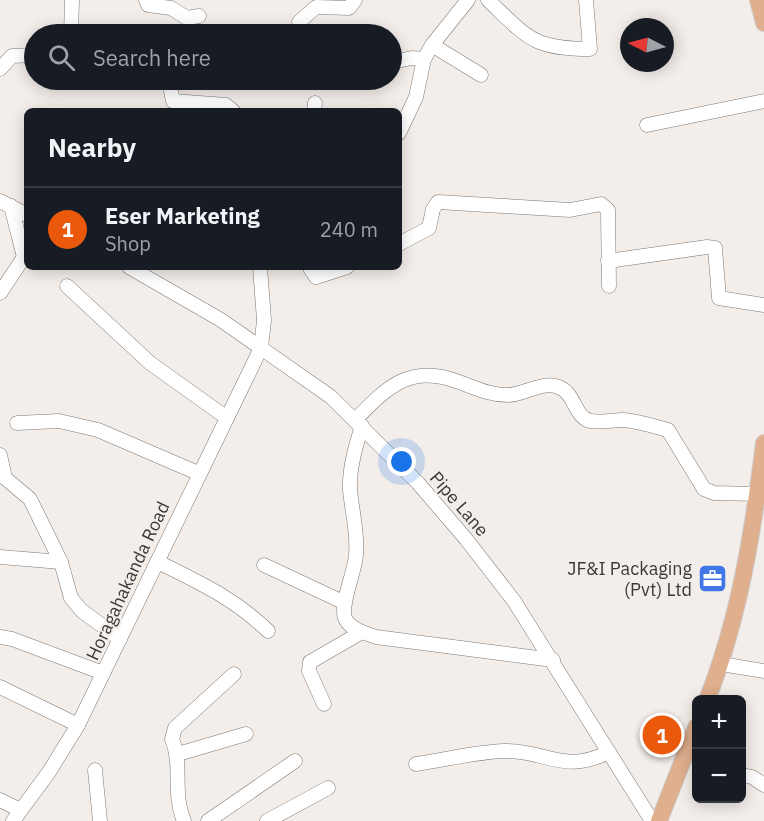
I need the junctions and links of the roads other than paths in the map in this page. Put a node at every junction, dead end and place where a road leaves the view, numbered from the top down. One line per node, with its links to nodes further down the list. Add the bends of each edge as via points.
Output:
1 (72, 0): 11 (street)
2 (146, 0): 8 (street, via 154,8 171,8 187,18)
3 (355, 0): 9 (street, via 349,8 316,8)
4 (468, 0): 12 (street)
5 (488, 0): 6 (street, via 538,44 590,49)
6 (586, 0)
7 (758, 0): 10 (main road)
8 (199, 16)
9 (299, 22)
10 (764, 23)
11 (71, 24)
12 (432, 45): 14 (street); 17 (street)
13 (24, 55): 16 (street, via 12,56)
14 (424, 59): 15 (street); 22 (street, via 416,97)
15 (402, 60)
16 (0, 69)
17 (481, 75)
18 (170, 90): 20 (street, via 172,101)
19 (764, 101): 21 (street)
20 (229, 108)
21 (647, 125)
22 (402, 127)
23 (3, 201): 24 (street); 33 (street, via 24,256)
24 (24, 212)
25 (402, 242): 26 (street, via 429,228 438,202 570,210 601,204 608,210)
26 (608, 261): 32 (street); 34 (street, via 715,248 719,298)
27 (134, 270): 35 (street, Pipe Lane)
28 (260, 270): 35 (street, via 264,320)
29 (312, 270): 30 (street, via 316,277 322,277)
30 (340, 270)
31 (67, 286): 36 (street, via 150,363)
32 (609, 286)
33 (0, 293)
34 (764, 304)
35 (261, 348): 36 (street, Horagahakanda Road); 37 (street, Pipe Lane, via 331,397)
36 (227, 418): 41 (street, Horagahakanda Road)
37 (359, 422): 43 (street, via 383,391 417,375 450,379 492,394 511,395 549,384 565,390 580,415 589,421 623,420 668,430 704,489 714,493); 48 (street, via 350,487 357,553); 53 (street, Pipe Lane, via 466,539)
38 (17, 423): 41 (street, via 59,421 98,430)
39 (764, 442): 43 (main road)
40 (0, 455): 42 (street)
41 (198, 473): 46 (street, Horagahakanda Road)
42 (2, 478): 45 (street, via 30,499)
43 (757, 494): 54 (main road, via 740,600)
44 (0, 557): 45 (street)
45 (61, 562): 52 (street, via 71,598)
46 (158, 562): 49 (street, via 221,593); 52 (street, Horagahakanda Road)
47 (264, 565): 48 (street)
48 (343, 603): 50 (street, via 350,626)
49 (268, 631)
50 (363, 632): 53 (street, via 376,637); 60 (street, via 310,662 309,671)
51 (0, 637): 56 (street)
52 (120, 639): 56 (street, Horagahakanda Road)
53 (553, 660): 64 (street, Pipe Lane)
54 (721, 664): 55 (street); 59 (main road)
55 (764, 671)
56 (104, 673): 61 (street, Horagahakanda Road)
57 (234, 674): 65 (street, via 175,728 172,739)
58 (0, 687): 61 (street)
59 (709, 695)
60 (324, 704)
61 (78, 726): 73 (street, Horagahakanda Road)
62 (246, 735): 65 (street)
63 (692, 743): 79 (main road)
64 (609, 752): 67 (street, via 572,762 505,751); 78 (street, Pipe Lane)
65 (178, 754): 75 (street, via 177,806)
66 (295, 761): 76 (street)
67 (416, 764)
68 (95, 770): 74 (street)
69 (746, 776): 70 (street)
70 (764, 785)
71 (328, 788): 77 (street)
72 (0, 800): 73 (street)
73 (16, 816)
74 (100, 821)
75 (184, 821)
76 (208, 821)
77 (267, 821)
78 (652, 821)
79 (659, 821)

